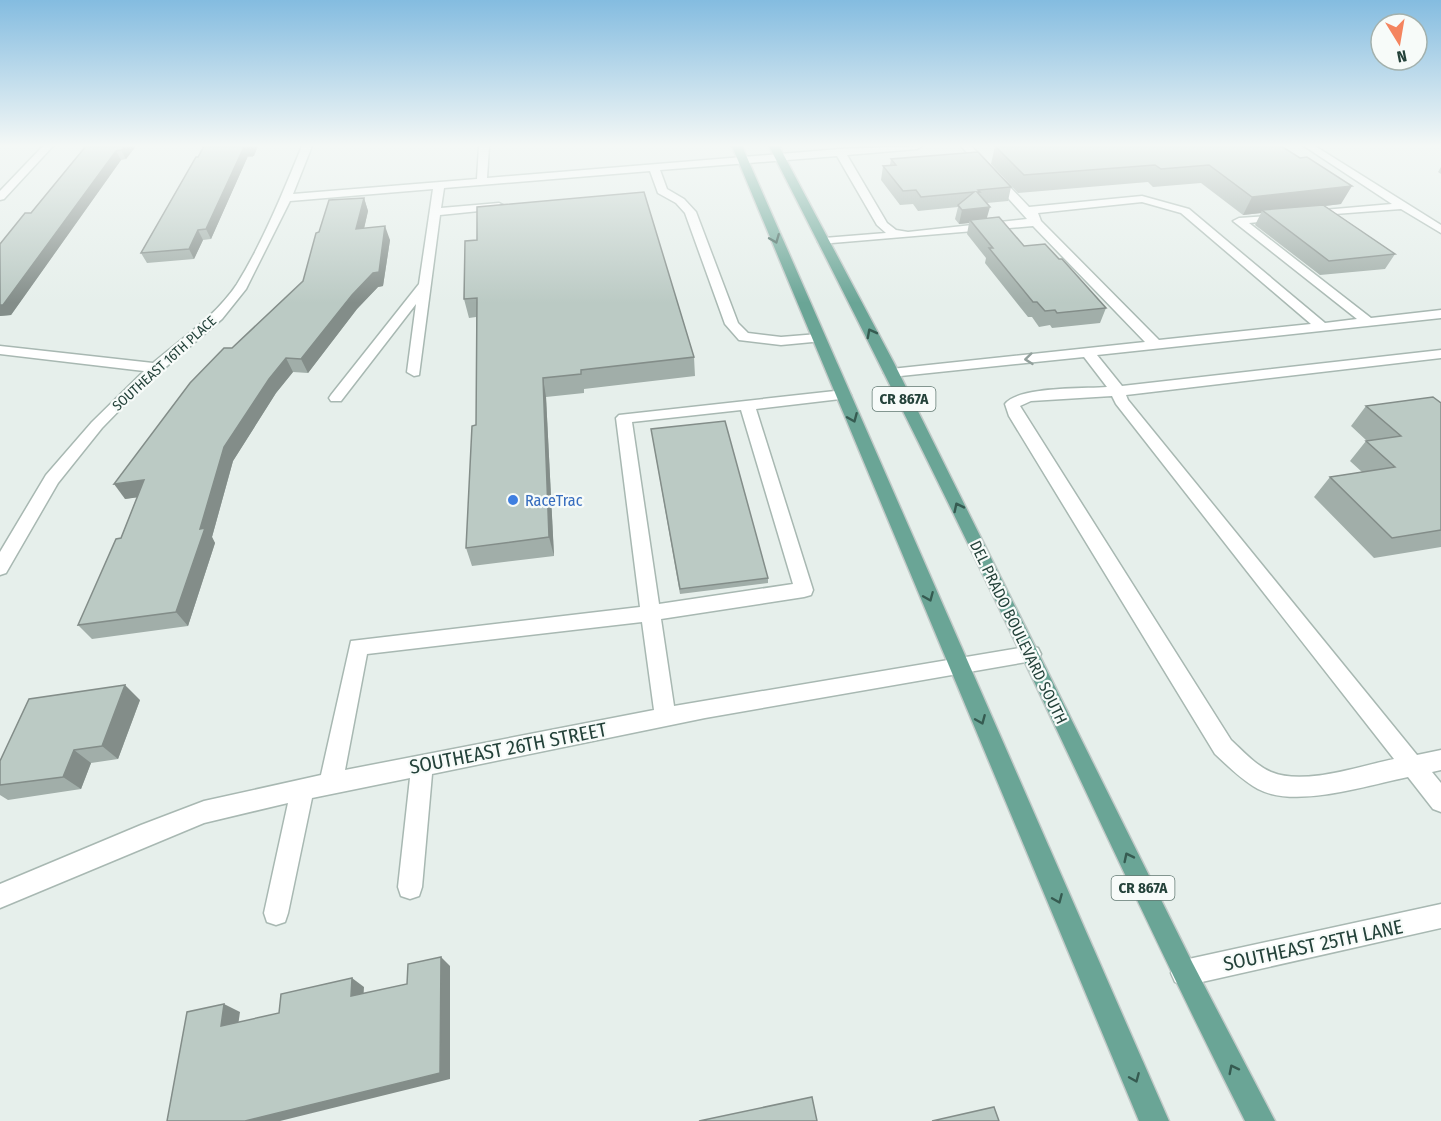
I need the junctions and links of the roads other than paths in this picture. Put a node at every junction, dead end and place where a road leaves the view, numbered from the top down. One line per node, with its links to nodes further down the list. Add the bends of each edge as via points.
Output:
1 (286, 198): 25 (street, SOUTHEAST 16TH PLACE, via 237,293 217,316)
2 (437, 198): 11 (street)
3 (673, 198): 20 (street, via 690,212 732,324 744,337 781,341)
4 (759, 198): 20 (main road, CR 867A, one-way to 20)
5 (801, 198): 15 (main road, DEL PRADO BOULEVARD SOUTH / CR 867A)
6 (867, 198): 14 (street, via 883,225)
7 (1014, 198): 12 (street)
8 (1391, 198): 10 (street)
9 (514, 204): 11 (street)
10 (1403, 206): 13 (street); 18 (street, via 1239,221)
11 (435, 212): 16 (street)
12 (1036, 222): 14 (street); 19 (street, via 1031,210 1142,200 1185,211); 21 (street)
13 (1440, 228)
14 (893, 233): 15 (street)
15 (824, 242): 27 (main road, DEL PRADO BOULEVARD SOUTH / CR 867A, one-way to 15)
16 (425, 285): 26 (street); 30 (street)
17 (1441, 314): 18 (street)
18 (1370, 323): 19 (street)
19 (1322, 327): 21 (street)
20 (818, 338): 29 (main road, CR 867A)
21 (1157, 346): 23 (street)
22 (0, 350): 25 (street)
23 (1088, 353): 27 (street, one-way to 27); 28 (street)
24 (1441, 354): 28 (street)
25 (155, 368): 32 (street, SOUTHEAST 16TH PLACE, via 97,425 52,479)
26 (414, 372)
27 (891, 373): 34 (main road, DEL PRADO BOULEVARD SOUTH / CR 867A, one-way to 27)
28 (1118, 391): 39 (street, via 1121,401); 39 (street, via 1028,397 1012,404 1223,747 1267,782 1304,788)
29 (844, 395): 31 (street); 35 (main road, CR 867A, one-way to 35)
30 (336, 398)
31 (747, 405): 33 (street, via 624,418); 33 (street, via 804,591)
32 (0, 568)
33 (651, 613): 36 (street); 40 (street, via 358,647)
34 (1031, 654): 35 (street, SOUTHEAST 26TH STREET); 47 (main road, DEL PRADO BOULEVARD SOUTH / CR 867A, one-way to 34)
35 (958, 666): 36 (street, SOUTHEAST 26TH STREET); 48 (main road, CR 867A, one-way to 48)
36 (665, 717): 38 (street, SOUTHEAST 26TH STREET)
37 (1441, 760): 39 (street)
38 (422, 765): 40 (street, SOUTHEAST 26TH STREET); 43 (street)
39 (1413, 766): 42 (street)
40 (331, 783): 41 (street, SOUTHEAST 26TH STREET)
41 (302, 790): 44 (street, SOUTHEAST 26TH STREET, via 204,812); 45 (street)
42 (1441, 801)
43 (410, 886)
44 (0, 896)
45 (276, 913)
46 (1438, 921): 47 (street, SOUTHEAST 25TH LANE)
47 (1184, 973): 49 (main road, DEL PRADO BOULEVARD SOUTH / CR 867A, one-way to 47)
48 (1154, 1121)
49 (1260, 1121)

